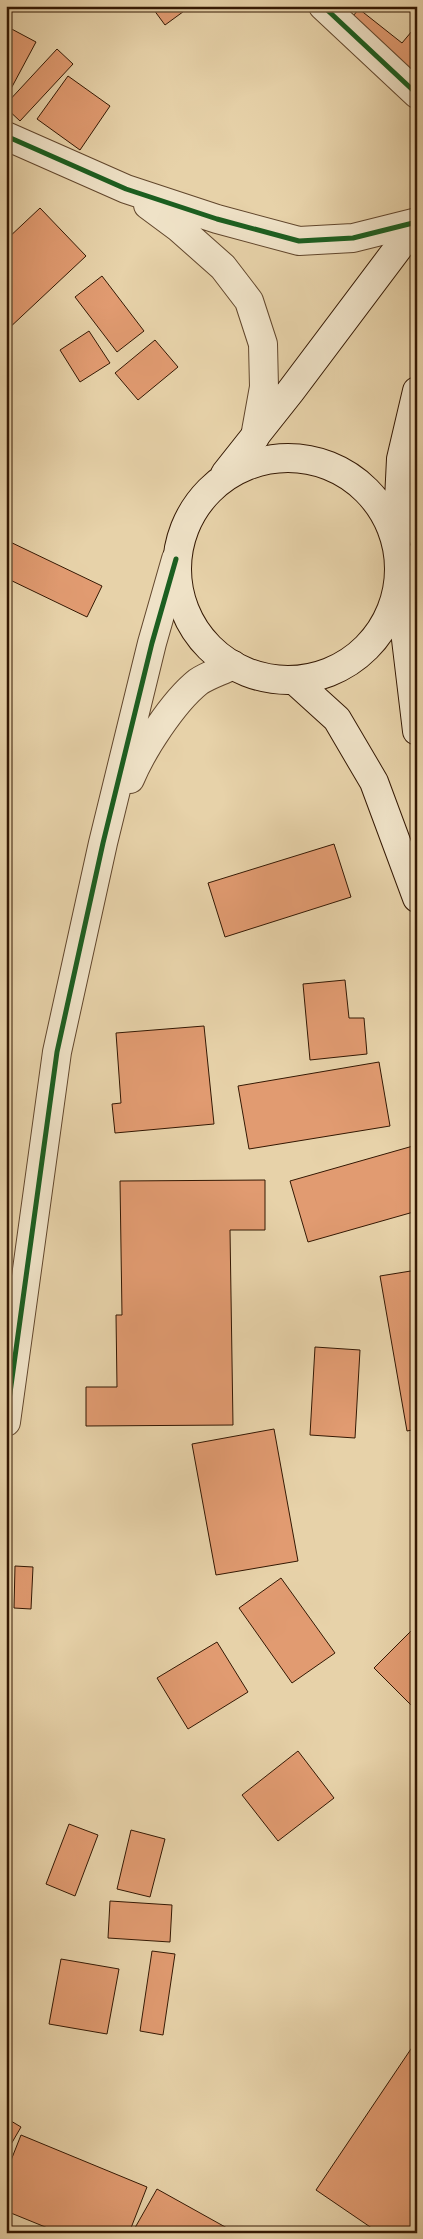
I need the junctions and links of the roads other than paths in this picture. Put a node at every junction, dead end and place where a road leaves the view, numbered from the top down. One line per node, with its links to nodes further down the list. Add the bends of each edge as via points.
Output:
1 (323, 6): 2 (street)
2 (417, 94)
3 (6, 136): 4 (street)
4 (126, 189): 5 (street, via 299,241 354,238); 7 (street, via 180,228 223,267 250,301 263,344 264,387)
5 (417, 222): 7 (street)
6 (417, 391): 9 (street, via 401,459)
7 (255, 437): 8 (street)
8 (222, 479): 9 (street, via 250,464 281,458 313,460 342,472 367,491 386,517); 10 (street, via 199,500 184,528)
9 (397, 547): 11 (street)
10 (176, 559): 12 (street, via 178,590 189,621 208,646); 15 (street)
11 (399, 578): 13 (street, via 392,610 376,637 354,659 326,674); 14 (street)
12 (233, 665): 13 (street, via 263,677); 15 (street, via 199,682 168,715 138,761)
13 (294, 680): 16 (street, via 337,719 374,782)
14 (417, 731)
15 (103, 843): 17 (street, via 57,1052)
16 (417, 898)
17 (6, 1422)

